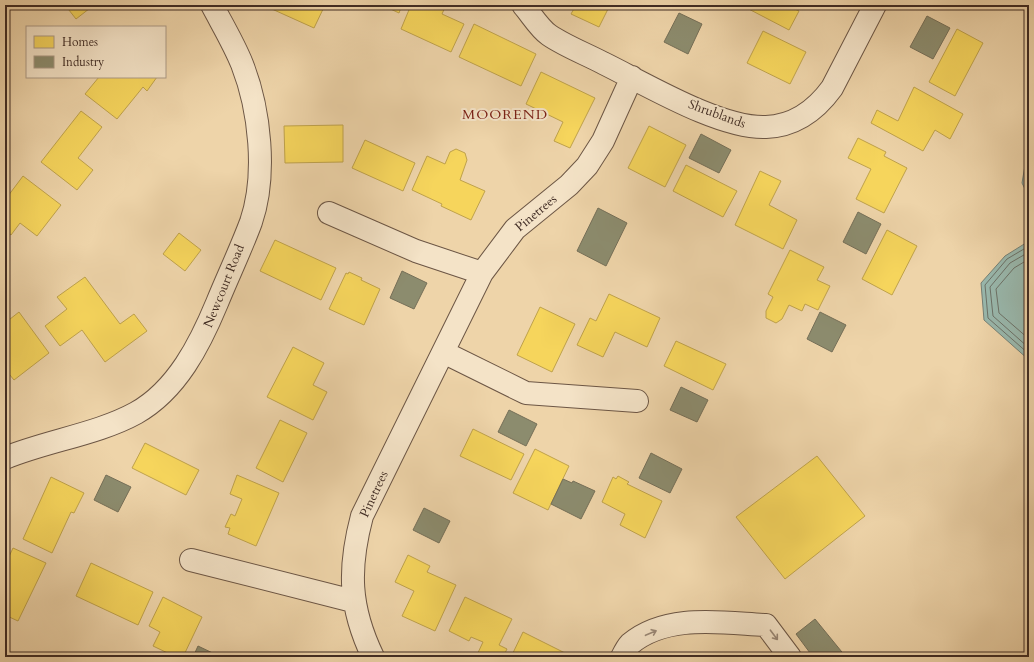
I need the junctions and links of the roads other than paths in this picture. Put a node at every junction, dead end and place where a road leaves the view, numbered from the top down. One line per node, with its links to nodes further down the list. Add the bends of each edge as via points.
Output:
1 (212, 5): 9 (street, Newcourt Road, via 242,63 251,90 259,147 259,172 251,221 202,339 171,383 137,412)
2 (523, 5): 4 (street, Shrublands, via 548,35)
3 (875, 5): 4 (street, Shrublands, via 823,101 812,111 785,124 750,127 716,117)
4 (632, 77): 6 (street, Pinetrees, via 603,141 587,166 569,185 515,229)
5 (330, 213): 6 (street, via 416,251)
6 (482, 273): 7 (street, Pinetrees)
7 (443, 352): 8 (street, via 526,393); 11 (street, Pinetrees, via 362,516 352,565)
8 (636, 401)
9 (5, 458)
10 (191, 560): 11 (street)
11 (353, 601): 12 (street, Pinetrees, via 364,638)
12 (373, 657)
13 (622, 657): 14 (street, one-way to 14, via 630,644 647,634 666,627 707,622 766,625)
14 (790, 657)

